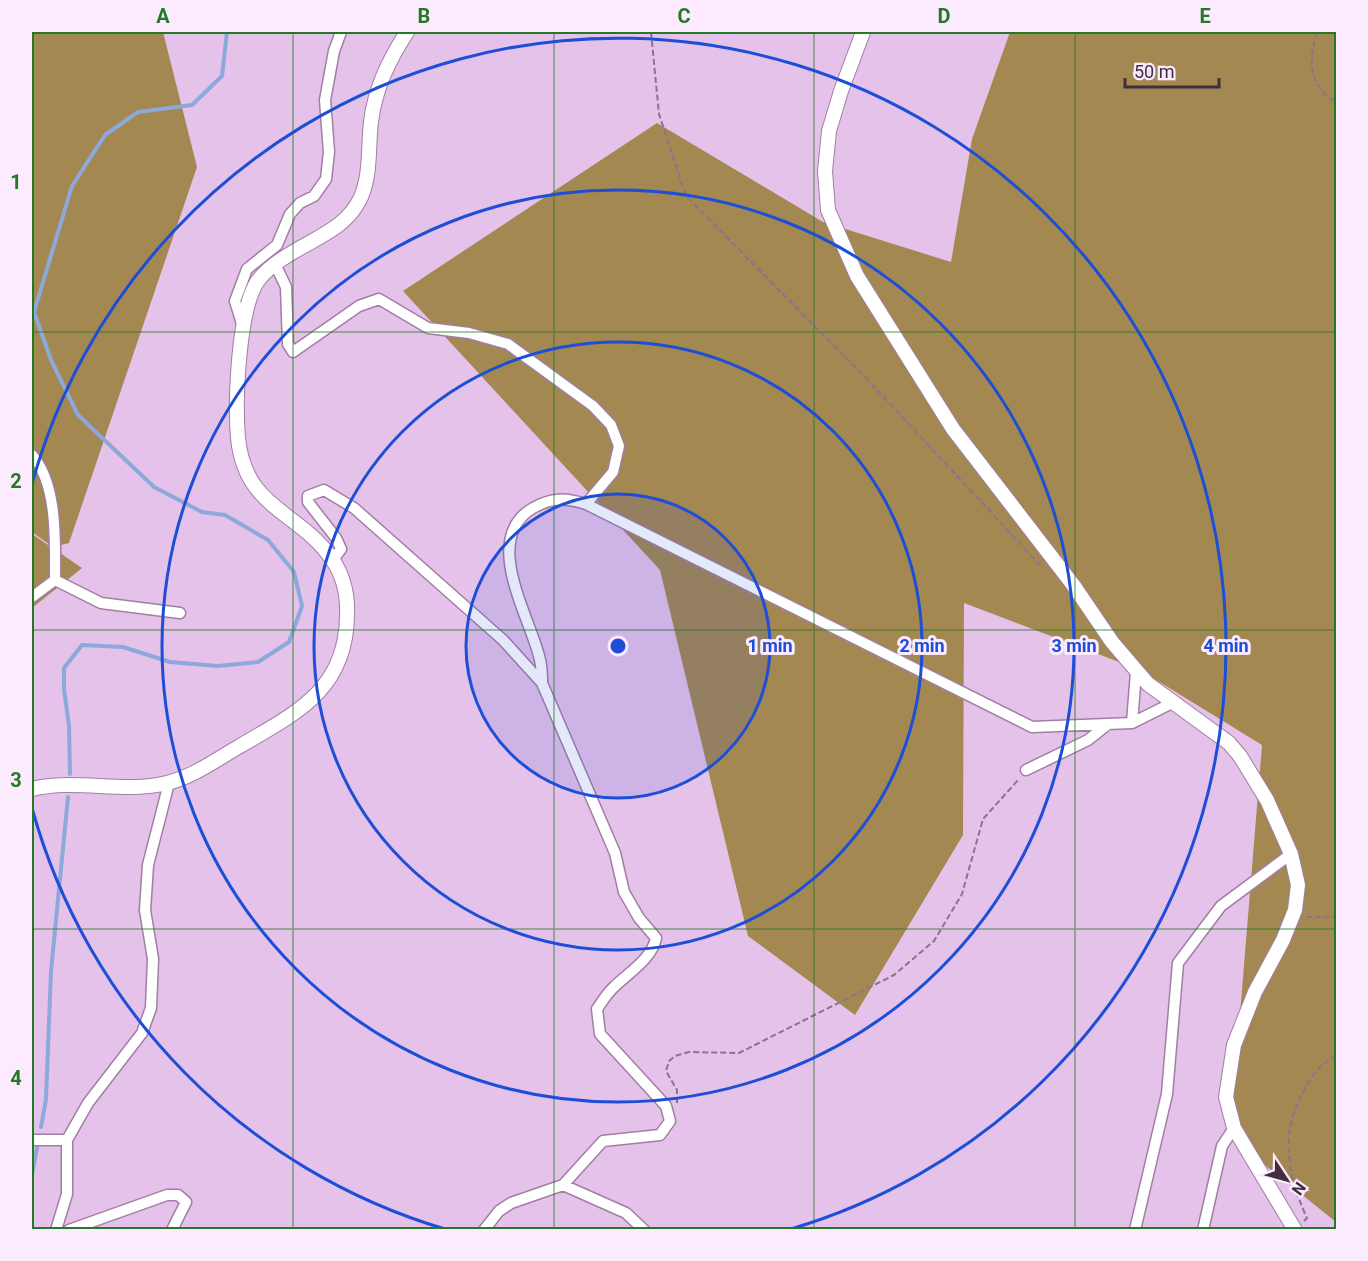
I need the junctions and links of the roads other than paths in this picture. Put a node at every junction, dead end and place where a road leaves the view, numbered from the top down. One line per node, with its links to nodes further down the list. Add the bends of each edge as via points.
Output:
1 (341, 32): 5 (street, via 325,100 329,152 326,179 314,196 290,214 277,245 247,269 235,301)
2 (407, 32): 4 (street, via 377,93 365,184 356,207 339,226)
3 (864, 32): 12 (street, via 829,131 825,171 828,210 857,276 953,429)
4 (275, 264): 5 (street, via 254,288); 7 (street, via 286,287 288,344 293,352 359,306 379,299 428,328 469,333 508,344 593,406 611,425 619,446 613,472)
5 (243, 327): 8 (street, via 237,426 245,470 262,496)
6 (32, 455): 9 (street, via 38,462 54,513)
7 (586, 504): 13 (street, via 566,498 545,501 524,514 513,534 509,558 540,660); 16 (street, via 1032,727)
8 (333, 560): 13 (street, via 341,549 308,502 311,493 324,490 354,507 503,640); 18 (street, via 344,583 347,623 342,654 326,685 303,708 196,772)
9 (55, 580): 10 (street); 11 (street, via 101,603)
10 (32, 597)
11 (180, 613)
12 (1136, 672): 14 (street); 15 (street)
13 (542, 683): 24 (street, via 615,853 624,892 656,938 654,946 612,988 597,1010 600,1034 666,1106 670,1121 660,1135 603,1141)
14 (1172, 703): 15 (street); 20 (street, via 1229,743 1240,756)
15 (1132, 723): 16 (street)
16 (1108, 724): 17 (street, via 1088,740)
17 (1026, 770)
18 (170, 783): 19 (street); 23 (street, via 148,865 145,910 153,959 151,1008 142,1033)
19 (32, 789)
20 (1291, 854): 21 (street, via 1298,885 1293,916 1254,992 1234,1045 1227,1097); 31 (street, via 1221,906 1178,963 1167,1094)
21 (1234, 1128): 25 (street); 32 (street, via 1222,1146)
22 (32, 1140): 23 (street)
23 (62, 1141): 26 (street, via 67,1194)
24 (563, 1185): 29 (street, via 511,1203); 30 (street, via 626,1213)
25 (1299, 1227)
26 (56, 1230)
27 (69, 1230): 28 (street, via 178,1195 186,1202)
28 (172, 1230)
29 (484, 1230)
30 (644, 1230)
31 (1135, 1230)
32 (1203, 1230)

